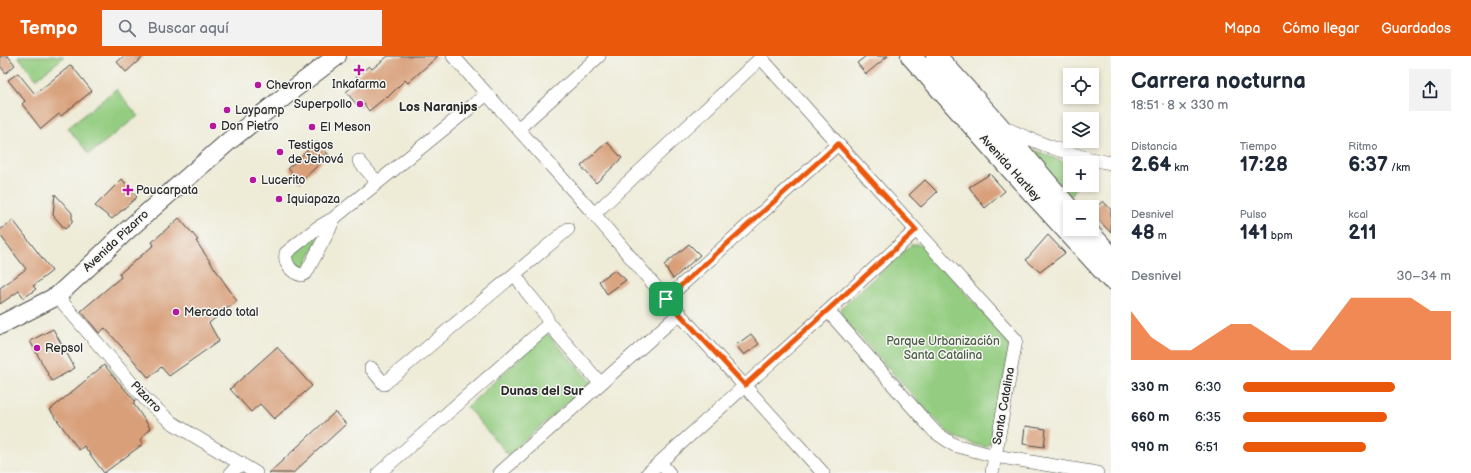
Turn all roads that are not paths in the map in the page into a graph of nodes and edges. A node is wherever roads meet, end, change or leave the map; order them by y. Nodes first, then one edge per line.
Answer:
1 (337, 56) edge
2 (453, 56) edge
3 (599, 56) edge
4 (911, 56) edge
5 (936, 56) edge
6 (762, 57) edge
7 (487, 94) junction
8 (997, 124) junction
9 (518, 129) junction
10 (838, 144) junction
11 (359, 161) dead end
12 (1111, 163) edge
13 (377, 182) junction
14 (1063, 202) edge
15 (594, 214) junction
16 (334, 218) dead end
17 (568, 229) dead end
18 (916, 230) junction
19 (1092, 236) edge
20 (1111, 257) edge
21 (515, 274) junction
22 (1111, 279) edge
23 (57, 296) junction
24 (666, 299) junction
25 (828, 311) junction
26 (680, 313) junction
27 (549, 324) junction
28 (0, 325) edge
29 (371, 368) dead end
30 (600, 383) junction
31 (745, 385) junction
32 (995, 456) junction
33 (660, 462) junction
34 (241, 463) junction
35 (230, 473) edge
36 (256, 473) edge
37 (379, 473) edge
38 (500, 473) edge
39 (648, 473) edge
40 (669, 473) edge
41 (823, 473) edge
42 (992, 473) edge
43 (1097, 473) edge

1 - 23 main road, Avenida Pizarro
2 - 7 street
3 - 9 street
4 - 22 main road, Avenida Hartley
5 - 8 main road, Avenida Hartley
6 - 10 street
6 - 15 street
7 - 9 street
7 - 13 street
8 - 12 street
8 - 14 main road, Avenida Hartley
9 - 15 street
10 - 18 street
10 - 24 street
11 - 13 street
13 - 16 street
15 - 24 street
17 - 21 street
18 - 25 street
18 - 32 street, Santa Catalina
19 - 20 main road
21 - 27 street
21 - 29 street
23 - 28 main road, Avenida Pizarro
23 - 34 street, Pizarro
24 - 26 street
25 - 31 street
25 - 32 street
26 - 30 street
26 - 31 street
27 - 30 street
27 - 37 street
30 - 38 street
31 - 33 street
31 - 41 street
32 - 42 street, Santa Catalina
32 - 43 street
33 - 39 street
33 - 40 street
34 - 35 street
34 - 36 street, Pizarro

